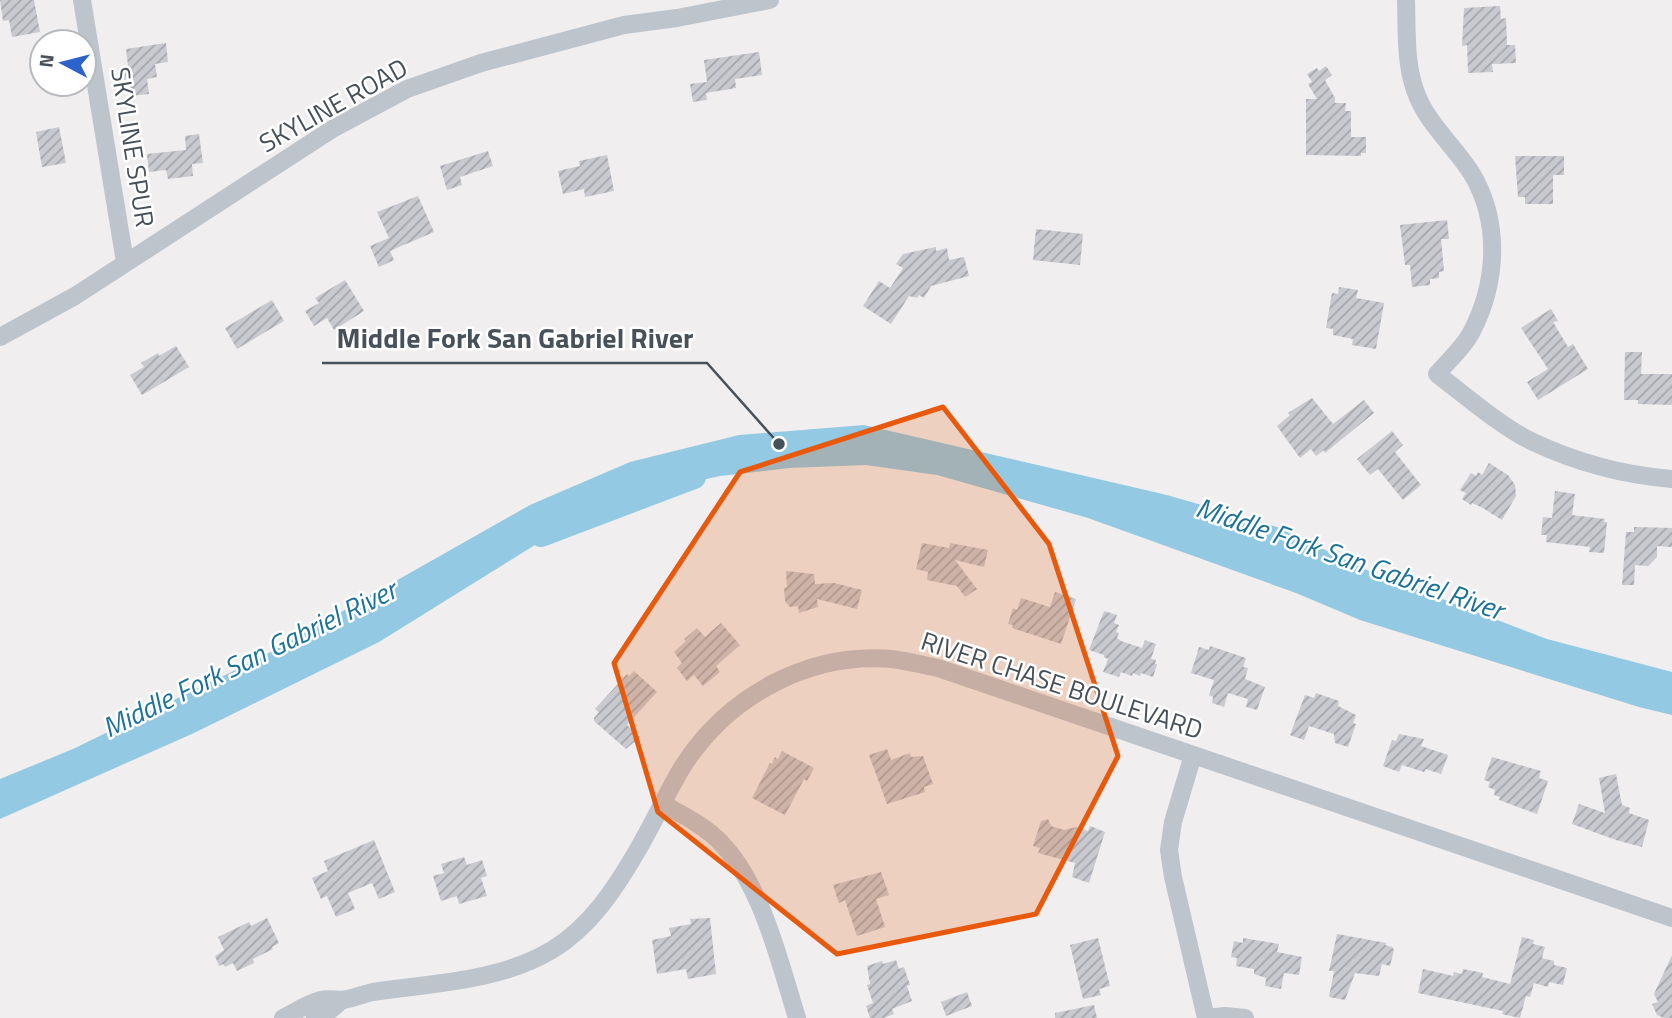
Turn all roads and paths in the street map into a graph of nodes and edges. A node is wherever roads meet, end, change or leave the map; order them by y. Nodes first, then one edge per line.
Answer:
1 (82, 0) edge
2 (770, 0) edge
3 (1406, 0) edge
4 (125, 262) junction
5 (0, 337) edge
6 (1672, 479) edge
7 (1193, 755) junction
8 (663, 804) junction
9 (1672, 918) edge
10 (342, 1000) junction
11 (283, 1018) edge
12 (315, 1018) edge
13 (346, 1018) edge
14 (797, 1018) edge
15 (1206, 1018) edge
16 (1245, 1018) edge

1 - 4 street, SKYLINE SPUR
2 - 4 street, SKYLINE ROAD
3 - 6 street
4 - 5 street, SKYLINE ROAD
7 - 8 street, RIVER CHASE BOULEVARD
7 - 9 street, RIVER CHASE BOULEVARD
7 - 15 street
8 - 10 street, RIVER CHASE BOULEVARD
8 - 14 street
10 - 11 street, RIVER CHASE BOULEVARD
10 - 12 street, RIVER CHASE BOULEVARD
10 - 13 street
15 - 16 street

